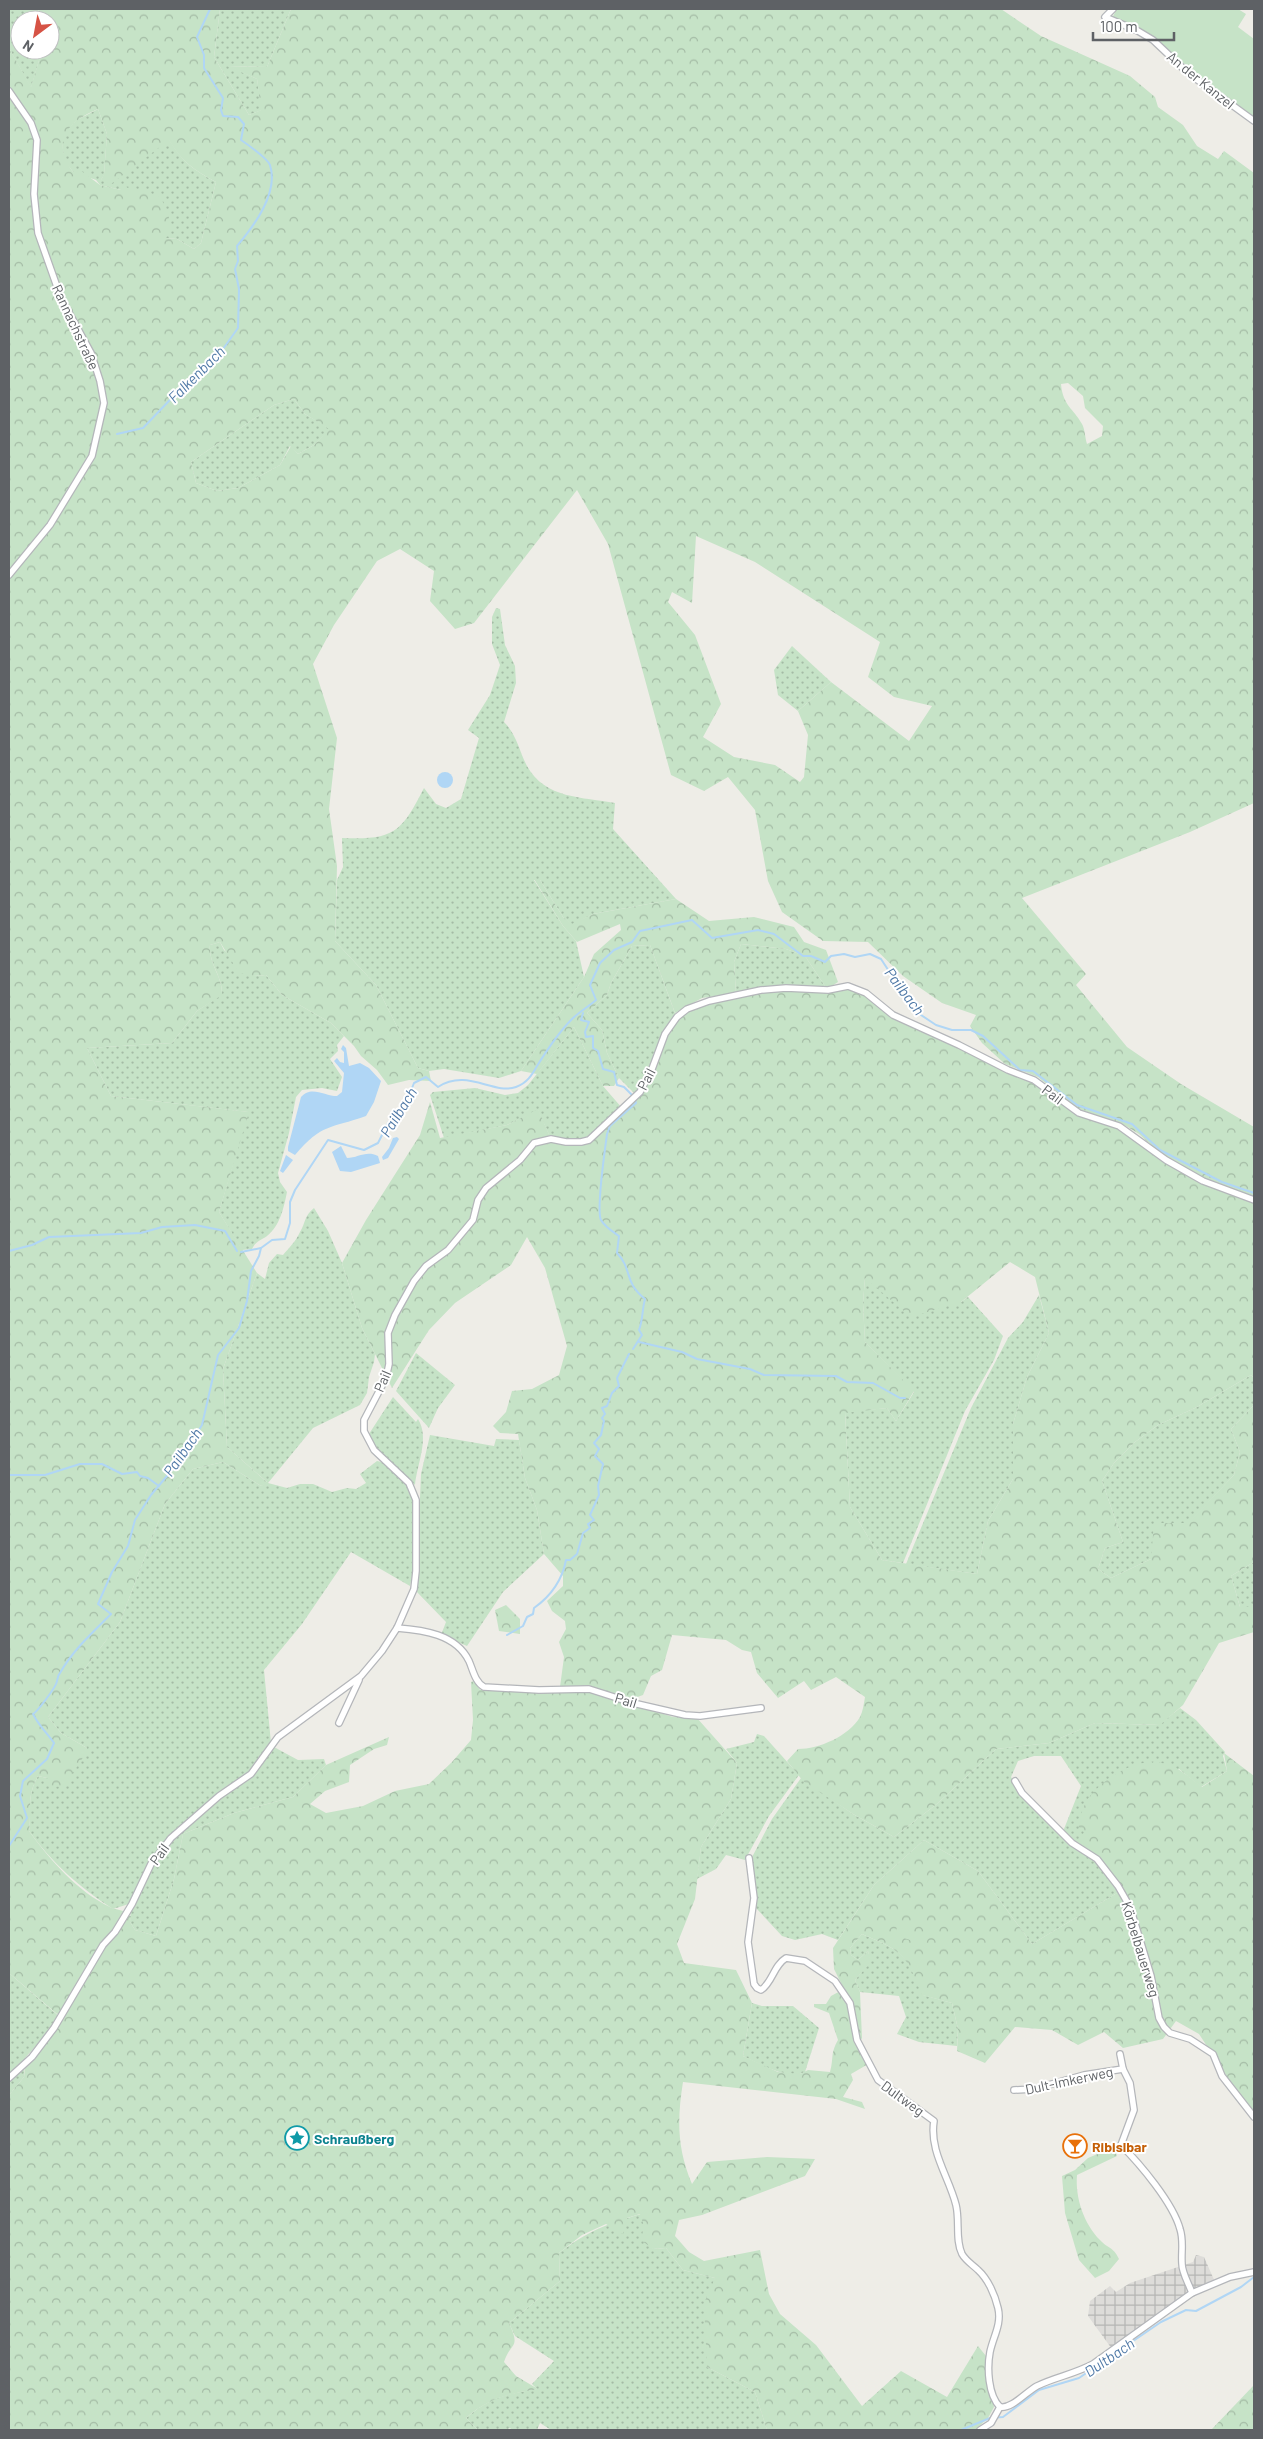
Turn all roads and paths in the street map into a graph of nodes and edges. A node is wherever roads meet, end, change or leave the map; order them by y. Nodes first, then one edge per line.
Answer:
1 (1113, 9) edge
2 (9, 91) edge
3 (1254, 121) edge
4 (9, 575) edge
5 (1254, 1200) edge
6 (397, 1628) junction
7 (361, 1676) junction
8 (761, 1708) dead end
9 (339, 1723) dead end
10 (1015, 1781) dead end
11 (749, 1858) dead end
12 (1120, 2054) dead end
13 (1123, 2069) junction
14 (9, 2078) edge
15 (1014, 2090) dead end
16 (1254, 2117) edge
17 (1254, 2272) edge
18 (1192, 2292) junction
19 (1000, 2407) junction
20 (980, 2430) edge

1 - 3 street, An der Kanzel
2 - 4 street, Rannachstraße
5 - 6 street, Pail
6 - 7 street, Pail
6 - 8 street, Pail
7 - 9 street, Pail
7 - 14 street, Pail
10 - 16 street, Körbelbauerweg
11 - 19 street, Dultweg
12 - 13 street
13 - 15 street, Dult-Imkerweg
13 - 18 street
17 - 18 street
18 - 19 street
19 - 20 street

